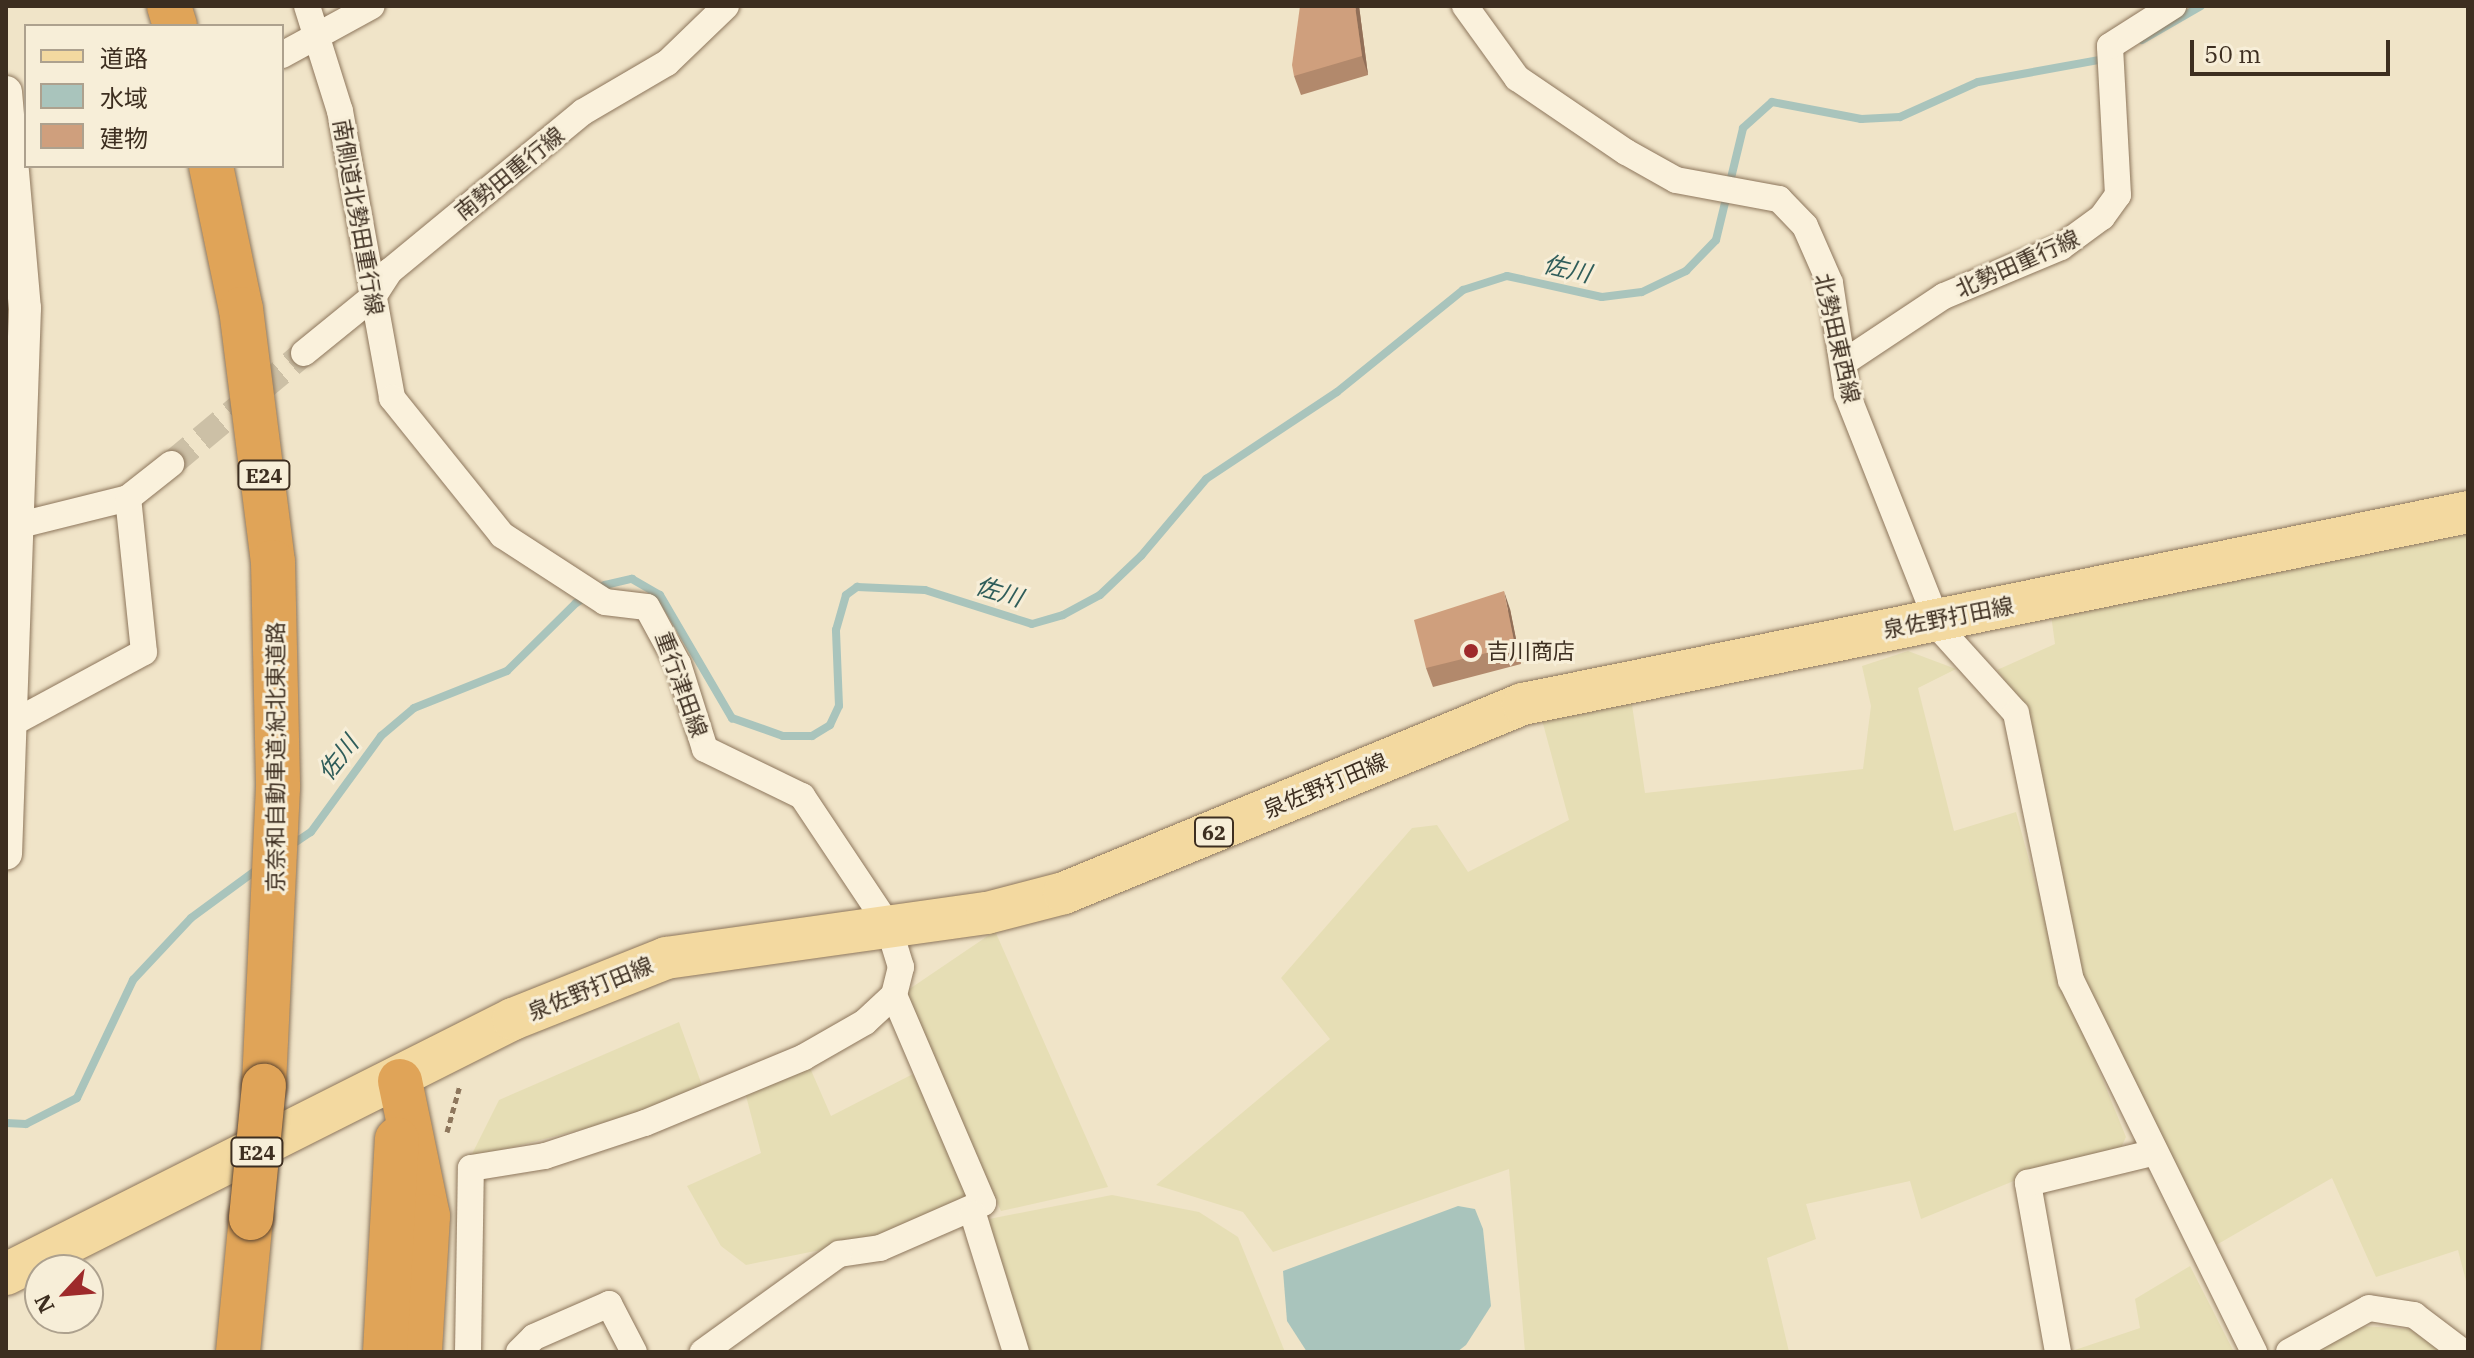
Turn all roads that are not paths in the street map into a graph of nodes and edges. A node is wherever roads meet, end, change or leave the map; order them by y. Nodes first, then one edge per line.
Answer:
1 (307, 6) edge
2 (372, 6) edge
3 (726, 6) edge
4 (1465, 6) edge
5 (2173, 6) edge
6 (317, 38) junction
7 (284, 54) edge
8 (6, 92) edge
9 (21, 153) edge
10 (211, 168) edge
11 (373, 297) junction
12 (304, 353) tunnel mouth
13 (1843, 363) junction
14 (392, 398) joint
15 (171, 464) tunnel mouth
16 (128, 498) junction
17 (2468, 512) edge
18 (16, 526) junction
19 (10, 574) edge
20 (1937, 620) junction
21 (11, 724) junction
22 (8, 771) edge
23 (6, 854) edge
24 (888, 925) junction
25 (894, 995) junction
26 (400, 1081) junction
27 (2152, 1153) junction
28 (973, 1214) junction
29 (6, 1274) edge
30 (244, 1291) junction
31 (232, 1352) edge
32 (238, 1352) edge
33 (385, 1352) edge
34 (420, 1352) edge
35 (468, 1352) edge
36 (519, 1352) edge
37 (634, 1352) edge
38 (703, 1352) edge
39 (1016, 1352) edge
40 (2058, 1352) edge
41 (2254, 1352) edge
42 (2289, 1352) edge
43 (2463, 1352) edge

1 - 6 street, 南側道北勢田重行線
2 - 6 street
3 - 11 street, 南勢田重行線
4 - 13 street, 北勢田東西線
5 - 13 street, 北勢田重行線
6 - 7 street
6 - 11 street, 南側道北勢田重行線
8 - 9 street
9 - 18 street
10 - 30 highway, 京奈和自動車道;紀北東道路 / E24, bridge
11 - 12 street, 南勢田重行線
11 - 14 street, 南側道北勢田重行線
13 - 20 street, 北勢田東西線
14 - 24 street, 重行津田線
15 - 16 street
16 - 18 street
16 - 21 street
17 - 20 main road, 泉佐野打田線 / 62
18 - 19 street
19 - 21 street
20 - 24 main road, 泉佐野打田線 / 62
20 - 27 street, 北勢田東西線
21 - 22 street
22 - 23 street
24 - 25 street
24 - 26 main road, 泉佐野打田線 / 62
25 - 28 street
25 - 35 street
26 - 29 main road, 泉佐野打田線 / 62
26 - 33 highway
26 - 34 highway
27 - 40 street
27 - 41 street, 北勢田東西線
28 - 38 street
28 - 39 street
30 - 31 highway
30 - 32 highway, 京奈和自動車道;紀北東道路 / E24
36 - 37 street
42 - 43 street

